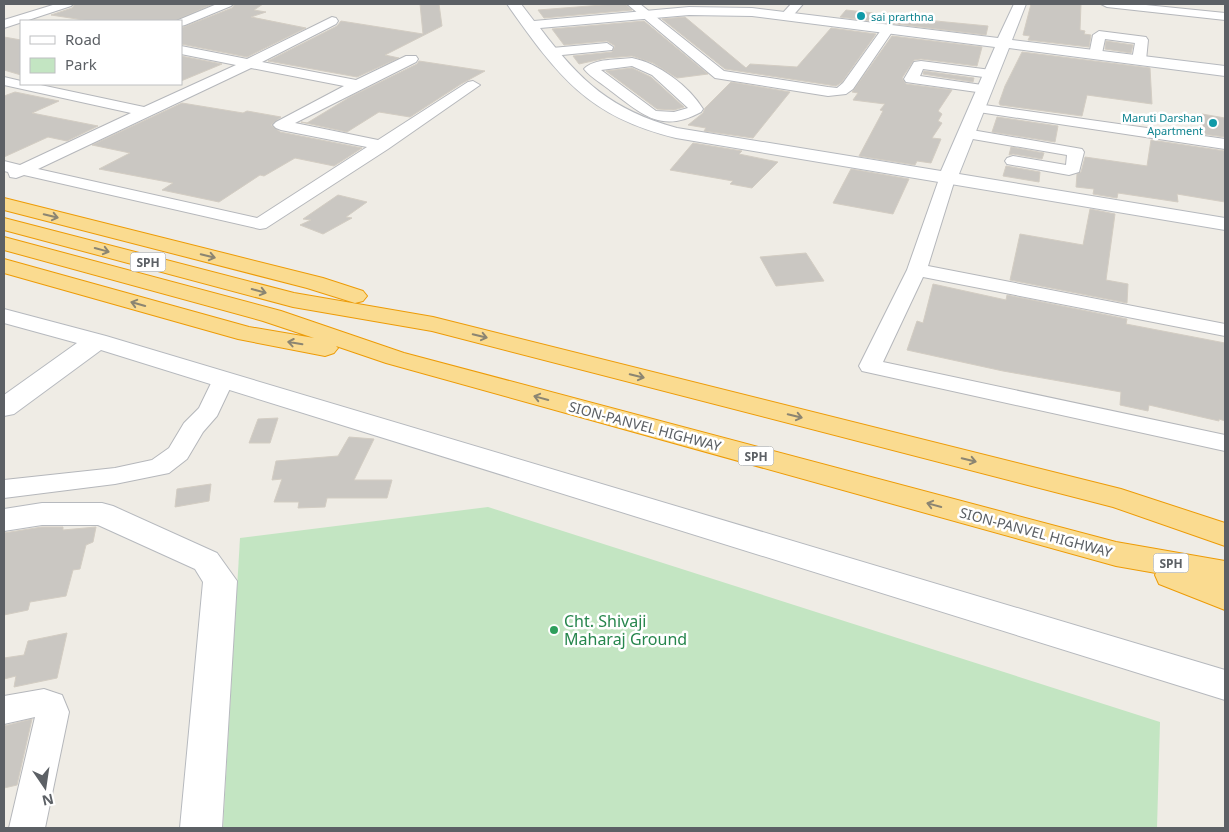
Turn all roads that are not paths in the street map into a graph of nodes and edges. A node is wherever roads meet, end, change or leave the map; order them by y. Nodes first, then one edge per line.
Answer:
1 (67, 4) edge
2 (227, 4) edge
3 (514, 4) edge
4 (633, 4) edge
5 (797, 4) edge
6 (1020, 4) edge
7 (1115, 4) edge
8 (1154, 6) edge
9 (1184, 8) edge
10 (4, 13) edge
11 (644, 14) junction
12 (786, 16) junction
13 (25, 17) junction
14 (1225, 17) edge
15 (39, 20) edge
16 (332, 21) dead end
17 (182, 22) edge
18 (4, 24) edge
19 (531, 25) junction
20 (888, 29) junction
21 (1004, 43) junction
22 (607, 47) dead end
23 (182, 50) edge
24 (552, 52) junction
25 (1096, 55) junction
26 (411, 59) dead end
27 (1139, 60) junction
28 (608, 63) dead end
29 (248, 64) junction
30 (566, 70) junction
31 (1225, 71) edge
32 (4, 81) edge
33 (20, 84) edge
34 (27, 85) edge
35 (358, 85) junction
36 (474, 86) dead end
37 (977, 108) junction
38 (145, 112) junction
39 (641, 117) junction
40 (966, 134) junction
41 (1225, 144) edge
42 (382, 146) junction
43 (1013, 160) dead end
44 (4, 166) edge
45 (1052, 167) junction
46 (21, 170) junction
47 (4, 178) edge
48 (947, 179) junction
49 (1046, 195) junction
50 (4, 204) edge
51 (4, 224) edge
52 (1225, 224) edge
53 (4, 244) edge
54 (4, 266) edge
55 (917, 270) junction
56 (4, 316) edge
57 (433, 324) junction
58 (1225, 330) edge
59 (96, 341) junction
60 (396, 358) junction
61 (224, 380) junction
62 (4, 408) edge
63 (1225, 444) edge
64 (4, 489) edge
65 (1121, 499) junction
66 (1225, 514) edge
67 (4, 520) edge
68 (1225, 535) edge
69 (1116, 554) junction
70 (1225, 573) edge
71 (1225, 597) edge
72 (1225, 685) edge
73 (4, 710) edge
74 (27, 828) edge
75 (202, 828) edge

1 - 13 street
2 - 17 street
3 - 19 street
4 - 11 street
5 - 12 street
6 - 21 street
7 - 8 street
8 - 9 street
9 - 14 street
10 - 13 street
11 - 12 street
11 - 19 street
11 - 20 street
12 - 20 street
13 - 15 street
13 - 18 street
16 - 29 street
19 - 24 street
20 - 21 street
21 - 25 street
21 - 37 street
22 - 24 street
23 - 29 street
24 - 30 street
25 - 27 street
25 - 27 street
26 - 35 street
27 - 31 street
28 - 30 street
29 - 35 street
29 - 38 street
30 - 39 street
32 - 33 street
34 - 38 street
35 - 42 street
36 - 42 street
37 - 40 street
37 - 41 street
38 - 46 street
39 - 39 street
39 - 48 street
40 - 45 street
40 - 48 street
42 - 46 street
43 - 45 street
44 - 46 street
45 - 49 street
46 - 47 street
48 - 49 street
48 - 55 street
49 - 52 street
50 -> 57 highway
51 -> 57 highway, SPH
53 - 60 highway, SION-PANVEL HIGHWAY / SPH
60 -> 54 highway
55 - 58 street
55 - 63 street
56 - 59 street
57 -> 65 highway, SPH
59 - 61 street
59 - 62 street
69 -> 60 highway, SION-PANVEL HIGHWAY / SPH
61 - 64 street
61 - 72 street
65 - 66 highway
65 - 68 highway, SPH
67 - 75 street
69 - 70 highway, SION-PANVEL HIGHWAY / SPH
69 - 71 highway
73 - 74 street

